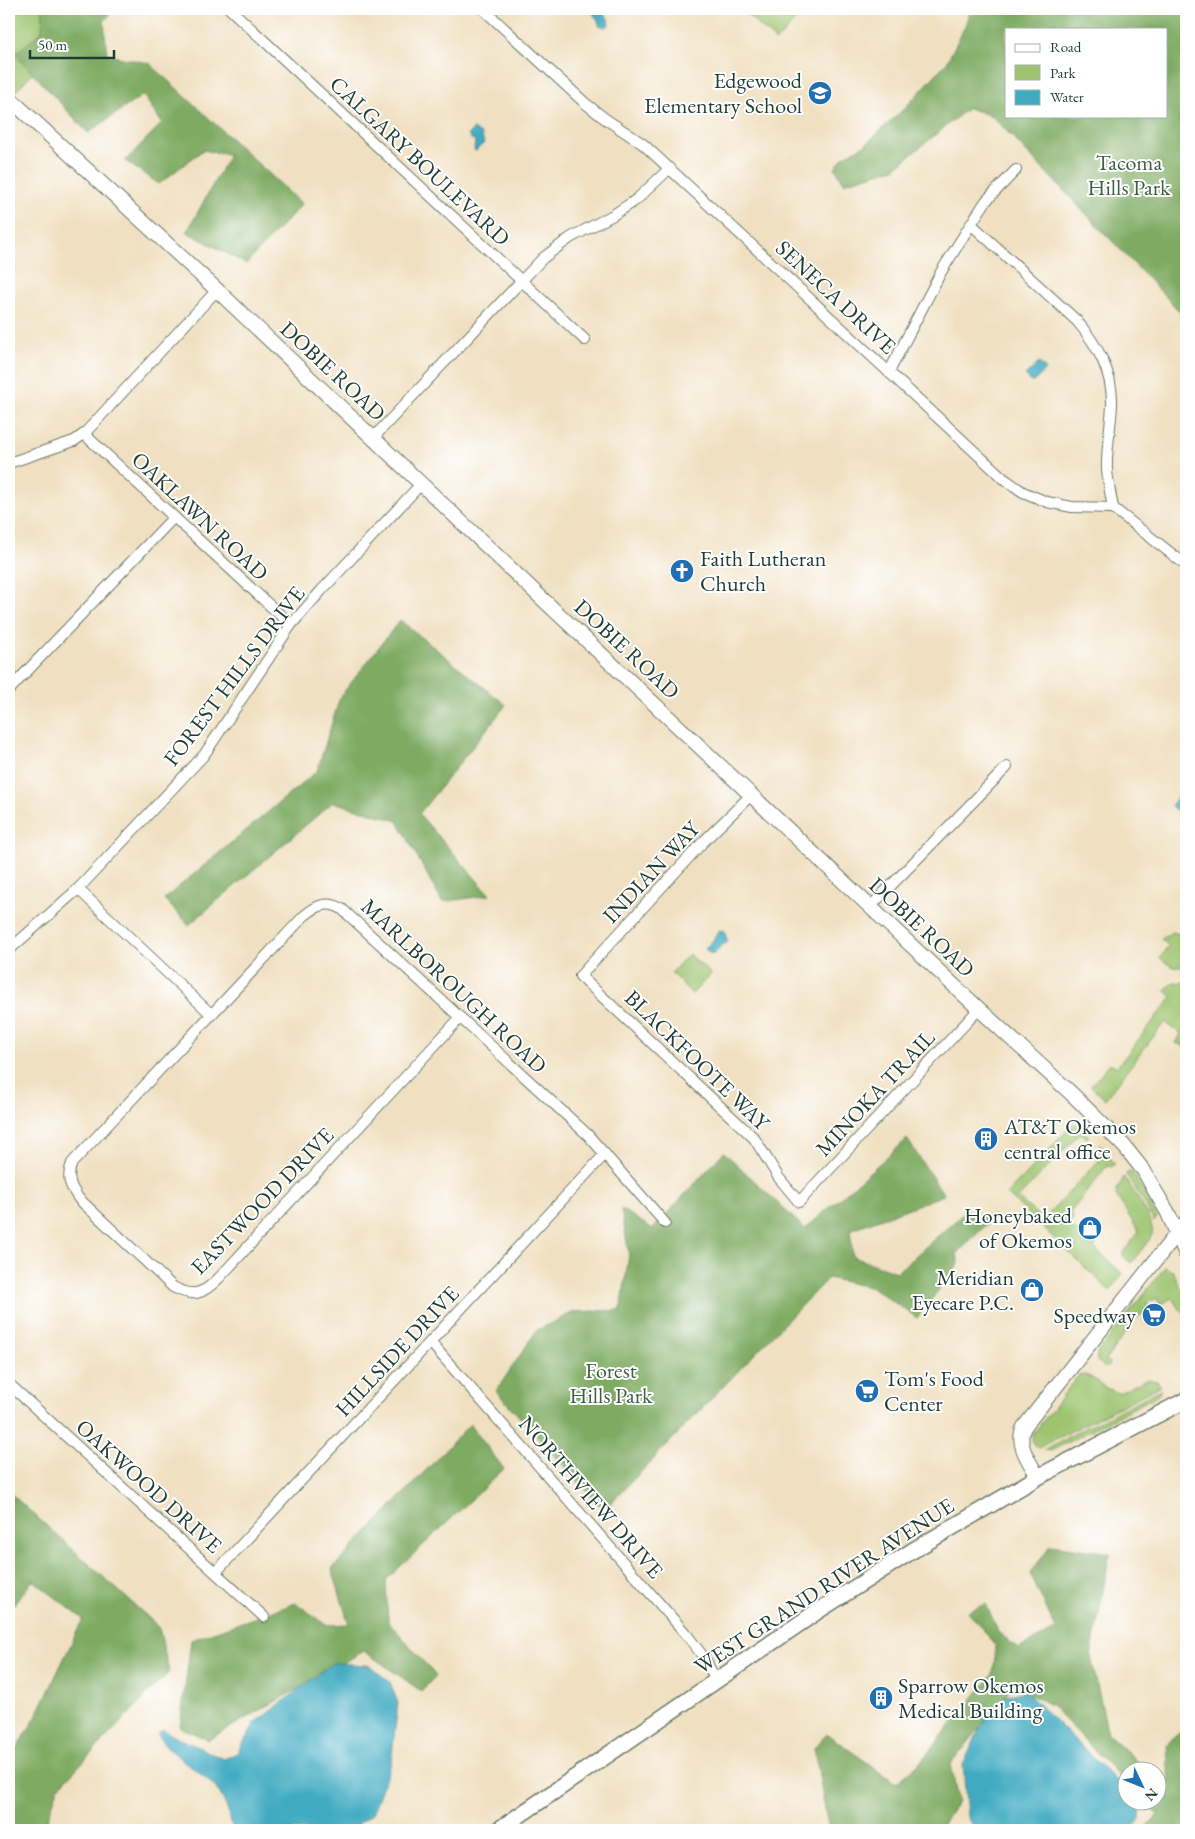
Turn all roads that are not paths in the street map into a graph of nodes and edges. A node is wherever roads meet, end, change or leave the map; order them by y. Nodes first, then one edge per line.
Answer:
1 (230, 9) edge
2 (483, 9) edge
3 (9, 98) edge
4 (670, 168) junction
5 (1016, 170) dead end
6 (971, 224) junction
7 (520, 280) junction
8 (217, 290) junction
9 (585, 340) dead end
10 (889, 372) junction
11 (84, 434) junction
12 (373, 438) junction
13 (9, 463) edge
14 (421, 484) junction
15 (1113, 508) junction
16 (174, 516) junction
17 (1186, 565) edge
18 (291, 625) junction
19 (9, 690) edge
20 (1007, 766) dead end
21 (751, 794) junction
22 (78, 889) junction
23 (870, 907) junction
24 (9, 950) edge
25 (580, 976) joint
26 (979, 1009) junction
27 (211, 1014) junction
28 (460, 1018) junction
29 (605, 1154) junction
30 (799, 1202) joint
31 (1186, 1222) edge
32 (665, 1223) dead end
33 (1177, 1234) junction
34 (1186, 1254) edge
35 (430, 1343) junction
36 (9, 1384) edge
37 (1186, 1400) edge
38 (1038, 1477) junction
39 (216, 1572) junction
40 (264, 1617) dead end
41 (716, 1681) junction
42 (498, 1830) edge

1 - 7 street, CALGARY BOULEVARD
2 - 4 street, SENECA DRIVE
3 - 8 street, DOBIE ROAD
4 - 7 street
4 - 10 street, SENECA DRIVE
5 - 6 street
6 - 10 street
6 - 15 street
7 - 9 street, CALGARY BOULEVARD
7 - 12 street
8 - 11 street
8 - 12 street, DOBIE ROAD
10 - 15 street, SENECA DRIVE
11 - 13 street
11 - 16 street, OAKLAWN ROAD
12 - 14 street, DOBIE ROAD
14 - 18 street, FOREST HILLS DRIVE
14 - 21 street, DOBIE ROAD
15 - 17 street
16 - 18 street, OAKLAWN ROAD
16 - 19 street
18 - 22 street, FOREST HILLS DRIVE
20 - 23 street
21 - 23 street, DOBIE ROAD
21 - 25 street, INDIAN WAY
22 - 24 street, FOREST HILLS DRIVE
22 - 27 street
23 - 26 street, DOBIE ROAD
25 - 30 street, BLACKFOOTE WAY
26 - 30 street, MINOKA TRAIL
26 - 33 street, DOBIE ROAD
27 - 28 street, MARLBOROUGH ROAD
27 - 28 street, EASTWOOD DRIVE
28 - 29 street, MARLBOROUGH ROAD
29 - 32 street, MARLBOROUGH ROAD
29 - 35 street, HILLSIDE DRIVE
31 - 33 street
33 - 34 street, DOBIE ROAD
33 - 38 street
35 - 39 street, HILLSIDE DRIVE
35 - 41 street, NORTHVIEW DRIVE
36 - 39 street, OAKWOOD DRIVE
37 - 38 main road, WEST GRAND RIVER AVENUE
38 - 41 main road, WEST GRAND RIVER AVENUE
39 - 40 street, OAKWOOD DRIVE
41 - 42 main road, WEST GRAND RIVER AVENUE

